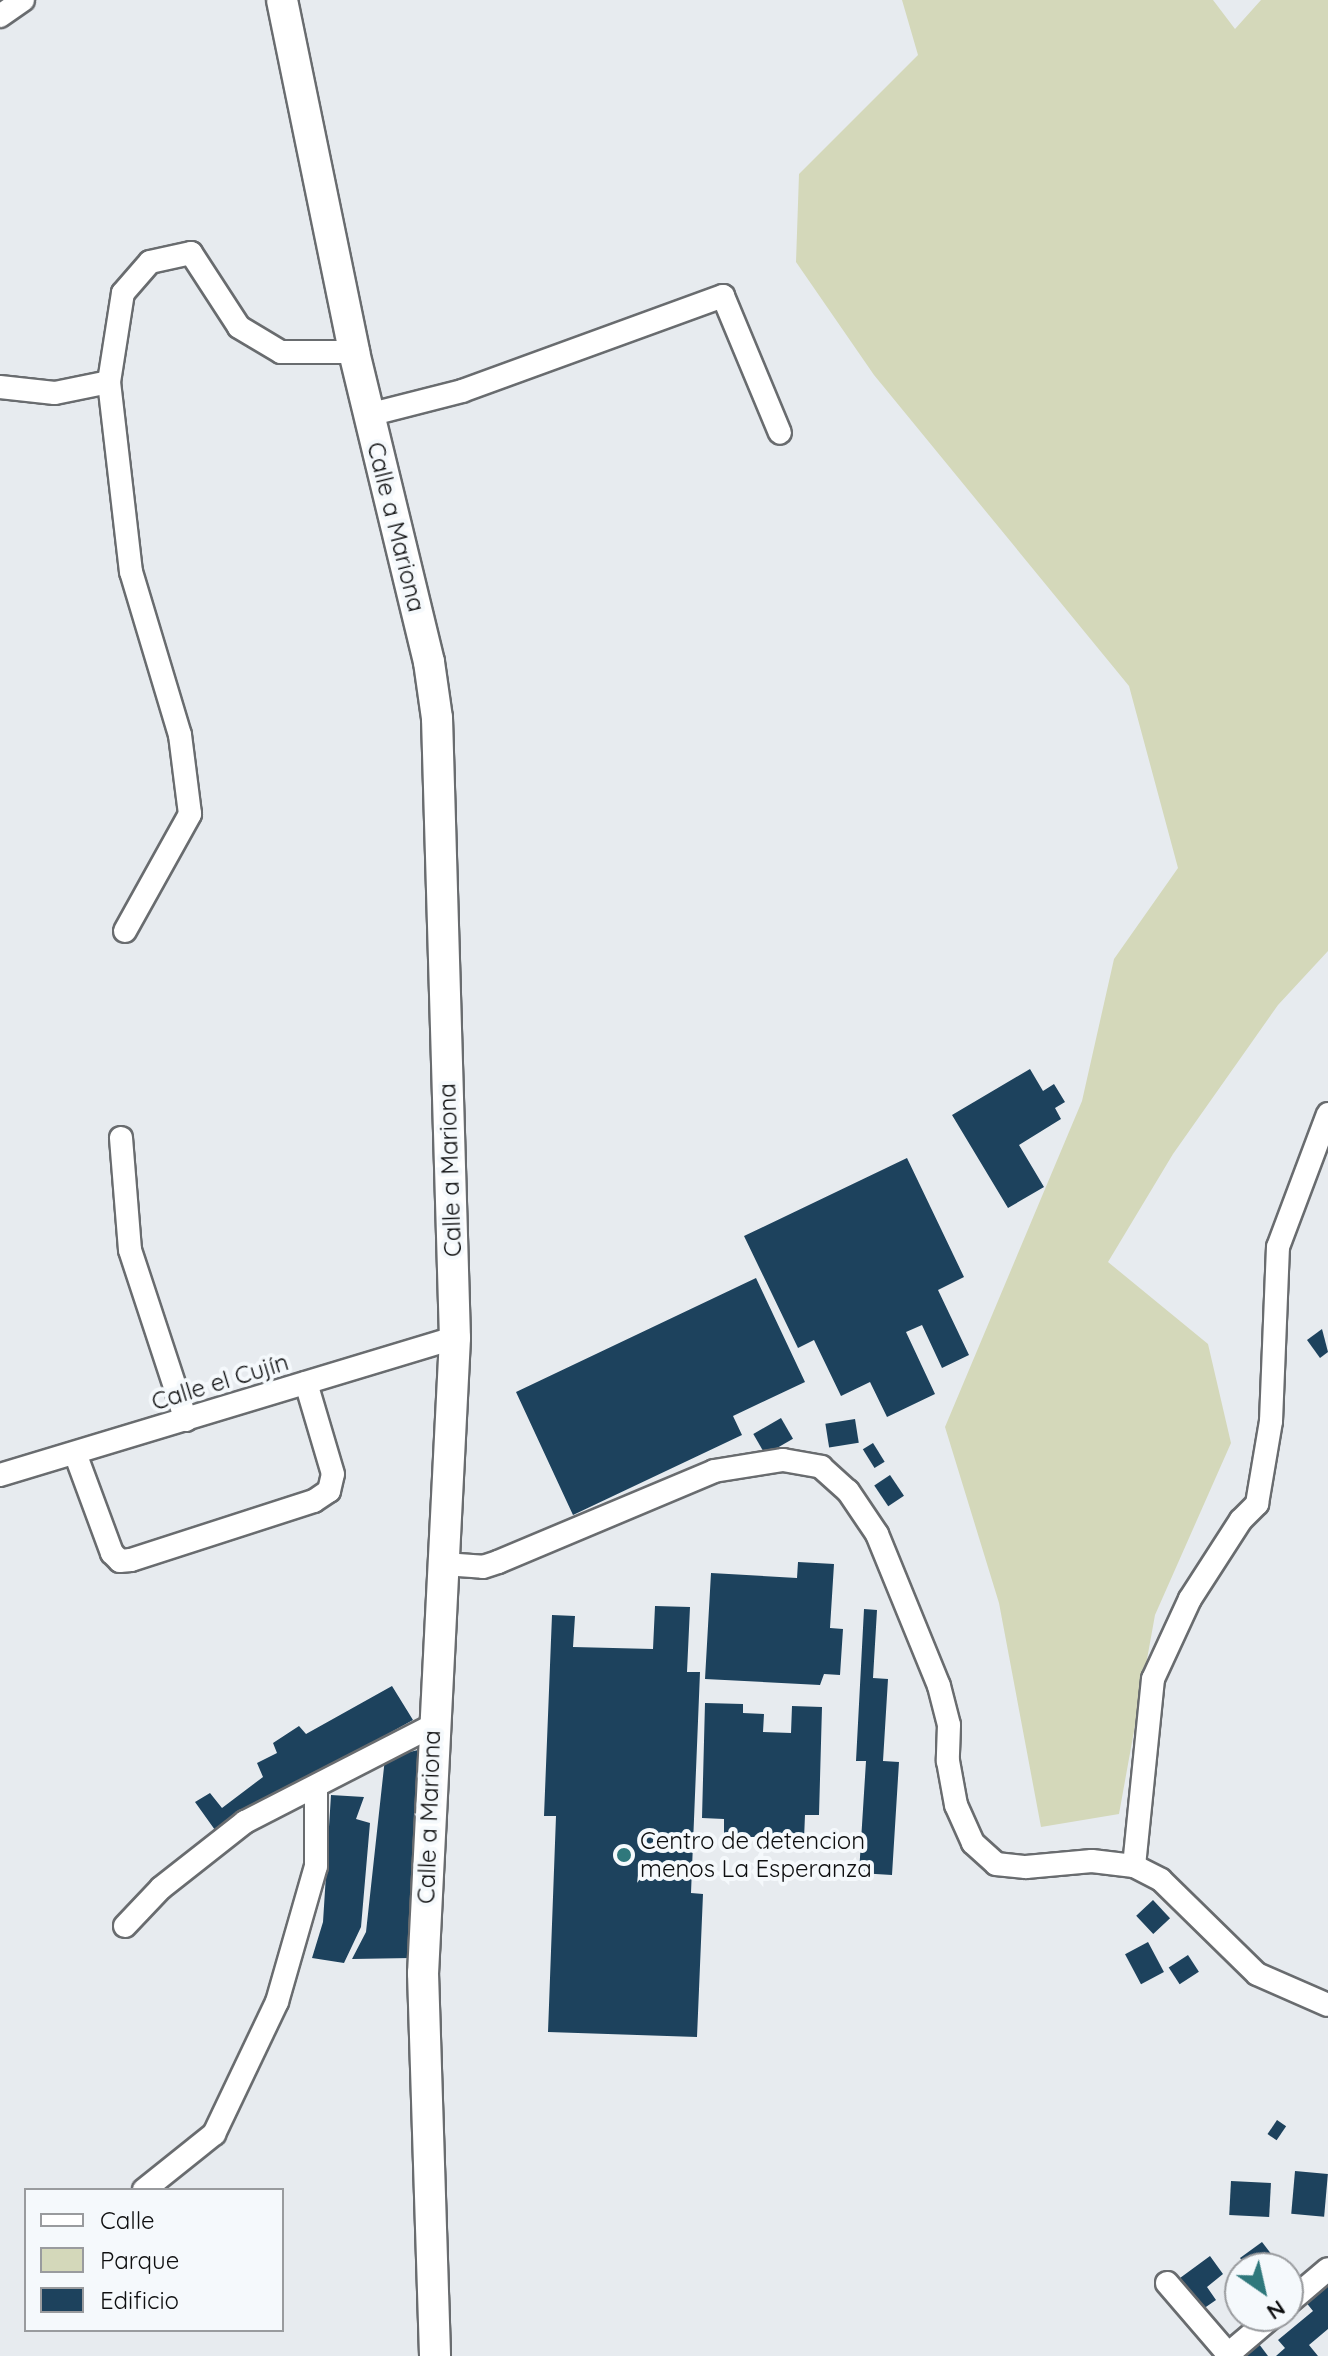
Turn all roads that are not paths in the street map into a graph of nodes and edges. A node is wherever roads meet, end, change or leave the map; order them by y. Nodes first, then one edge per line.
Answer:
1 (23, 0) edge
2 (282, 0) edge
3 (0, 16) edge
4 (354, 352) junction
5 (109, 382) junction
6 (0, 387) edge
7 (368, 415) junction
8 (780, 433) dead end
9 (125, 931) dead end
10 (1328, 1114) edge
11 (121, 1138) dead end
12 (455, 1338) junction
13 (306, 1383) junction
14 (186, 1420) junction
15 (75, 1453) junction
16 (0, 1475) edge
17 (444, 1564) junction
18 (432, 1726) junction
19 (316, 1790) junction
20 (1134, 1866) junction
21 (125, 1926) dead end
22 (1328, 2005) edge
23 (146, 2188) edge
24 (1328, 2269) edge
25 (1167, 2283) dead end
26 (1304, 2289) edge
27 (1254, 2332) edge
28 (1227, 2355) edge
29 (435, 2356) edge

1 - 3 street
2 - 4 main road, Calle a Mariona
4 - 5 street
4 - 7 main road, Calle a Mariona
5 - 6 street
5 - 9 street
7 - 8 street
7 - 12 main road, Calle a Mariona
10 - 20 street
11 - 14 street
12 - 13 street, Calle el Cujín
12 - 17 main road, Calle a Mariona
13 - 14 street, Calle el Cujín
13 - 15 street
14 - 15 street, Calle el Cujín
15 - 16 street, Calle el Cujín
17 - 18 main road, Calle a Mariona
17 - 20 street
18 - 19 street
18 - 29 main road, Calle a Mariona
19 - 21 street
19 - 23 street
20 - 22 street
24 - 26 street
25 - 28 street
27 - 28 street

